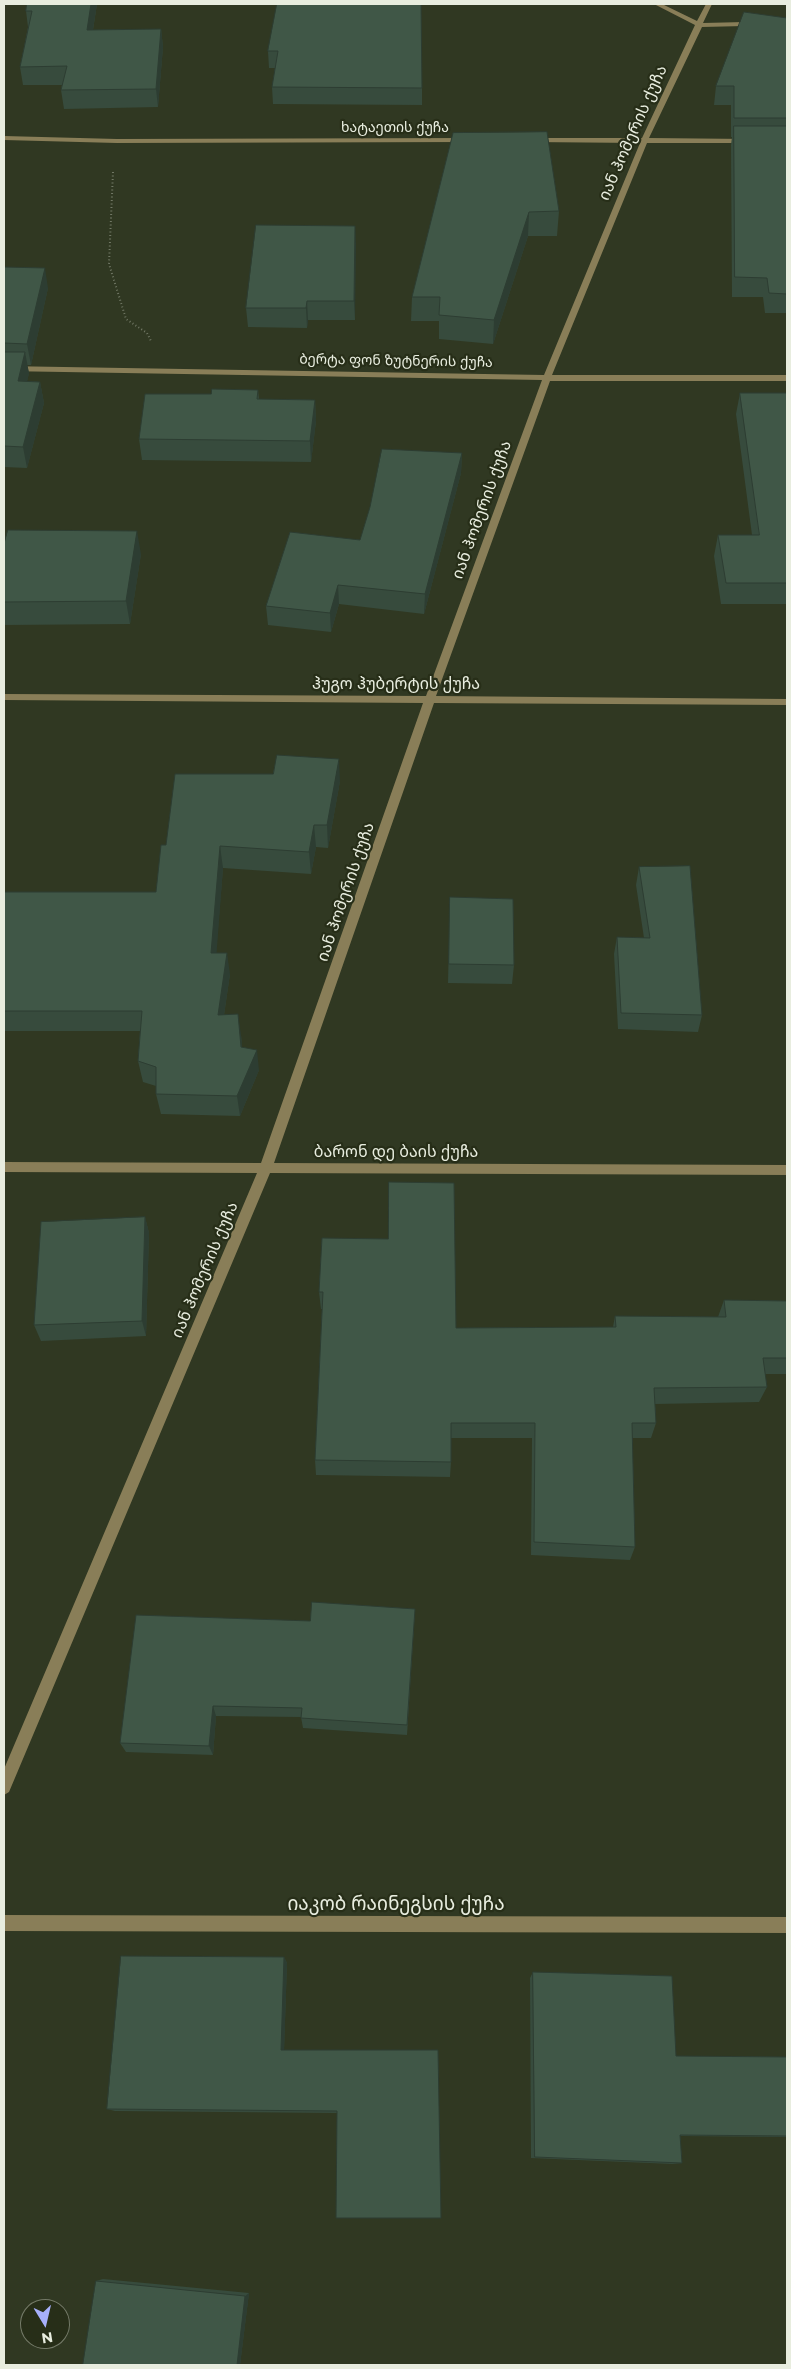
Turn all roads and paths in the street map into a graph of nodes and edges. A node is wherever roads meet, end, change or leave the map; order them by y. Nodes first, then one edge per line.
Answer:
1 (657, 4) edge
2 (709, 4) edge
3 (787, 23) edge
4 (700, 25) junction
5 (4, 138) edge
6 (476, 140) edge
7 (526, 140) edge
8 (116, 141) junction
9 (644, 141) junction
10 (759, 141) edge
11 (4, 368) edge
12 (153, 369) junction
13 (547, 378) junction
14 (787, 378) edge
15 (4, 697) edge
16 (430, 699) junction
17 (787, 702) edge
18 (4, 1167) edge
19 (266, 1168) junction
20 (787, 1170) edge
21 (4, 1787) edge
22 (4, 1923) edge
23 (787, 1925) edge

1 - 4 street
2 - 4 street, იან ჰომერის ქუჩა
3 - 4 street
4 - 9 street, იან ჰომერის ქუჩა
5 - 8 street, ხატაეთის ქუჩა
6 - 8 street, ხატაეთის ქუჩა
7 - 9 street
8 - 12 path
9 - 10 street
9 - 13 street, იან ჰომერის ქუჩა
11 - 12 street, ბერტა ფონ ზუტნერის ქუჩა
12 - 13 street, ბერტა ფონ ზუტნერის ქუჩა
13 - 14 street, ბერტა ფონ ზუტნერის ქუჩა
13 - 16 street, იან ჰომერის ქუჩა
15 - 16 street, ჰუგო ჰუბერტის ქუჩა
16 - 17 street, ჰუგო ჰუბერტის ქუჩა
16 - 19 street, იან ჰომერის ქუჩა
18 - 19 street, ბარონ დე ბაის ქუჩა
19 - 20 street, ბარონ დე ბაის ქუჩა
19 - 21 street, იან ჰომერის ქუჩა
22 - 23 street, იაკობ რაინეგსის ქუჩა

